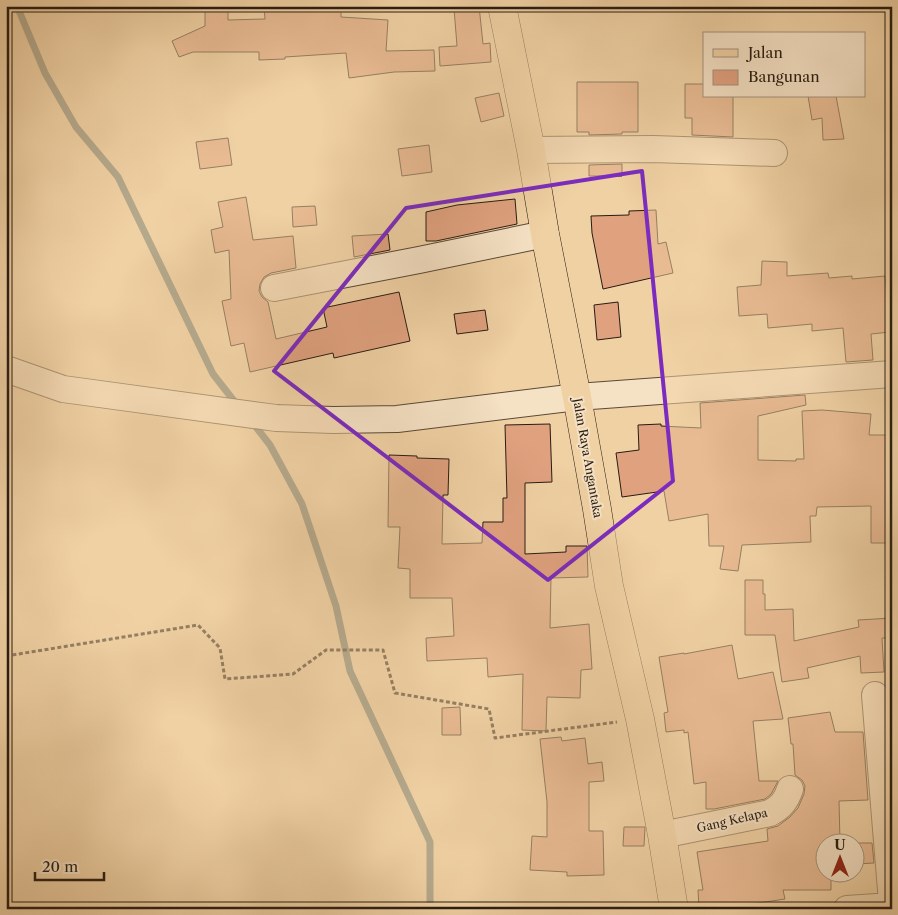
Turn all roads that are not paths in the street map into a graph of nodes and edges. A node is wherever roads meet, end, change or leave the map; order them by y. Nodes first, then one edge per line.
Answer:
1 (502, 6) edge
2 (532, 150) junction
3 (774, 153) dead end
4 (545, 234) junction
5 (274, 288) dead end
6 (6, 370) edge
7 (892, 374) edge
8 (577, 397) junction
9 (875, 694) dead end
10 (790, 789) dead end
11 (662, 835) junction
12 (892, 902) edge
13 (892, 906) edge
14 (674, 909) edge
15 (847, 909) edge

1 - 2 main road, Jalan Raya Angantaka
2 - 3 street
2 - 4 main road, Jalan Raya Angantaka
4 - 5 street
4 - 8 main road, Jalan Raya Angantaka
6 - 8 street
7 - 8 street
8 - 11 main road, Jalan Raya Angantaka
9 - 12 street
10 - 11 street, Gang Kelapa
11 - 14 main road, Jalan Raya Angantaka
13 - 15 street

